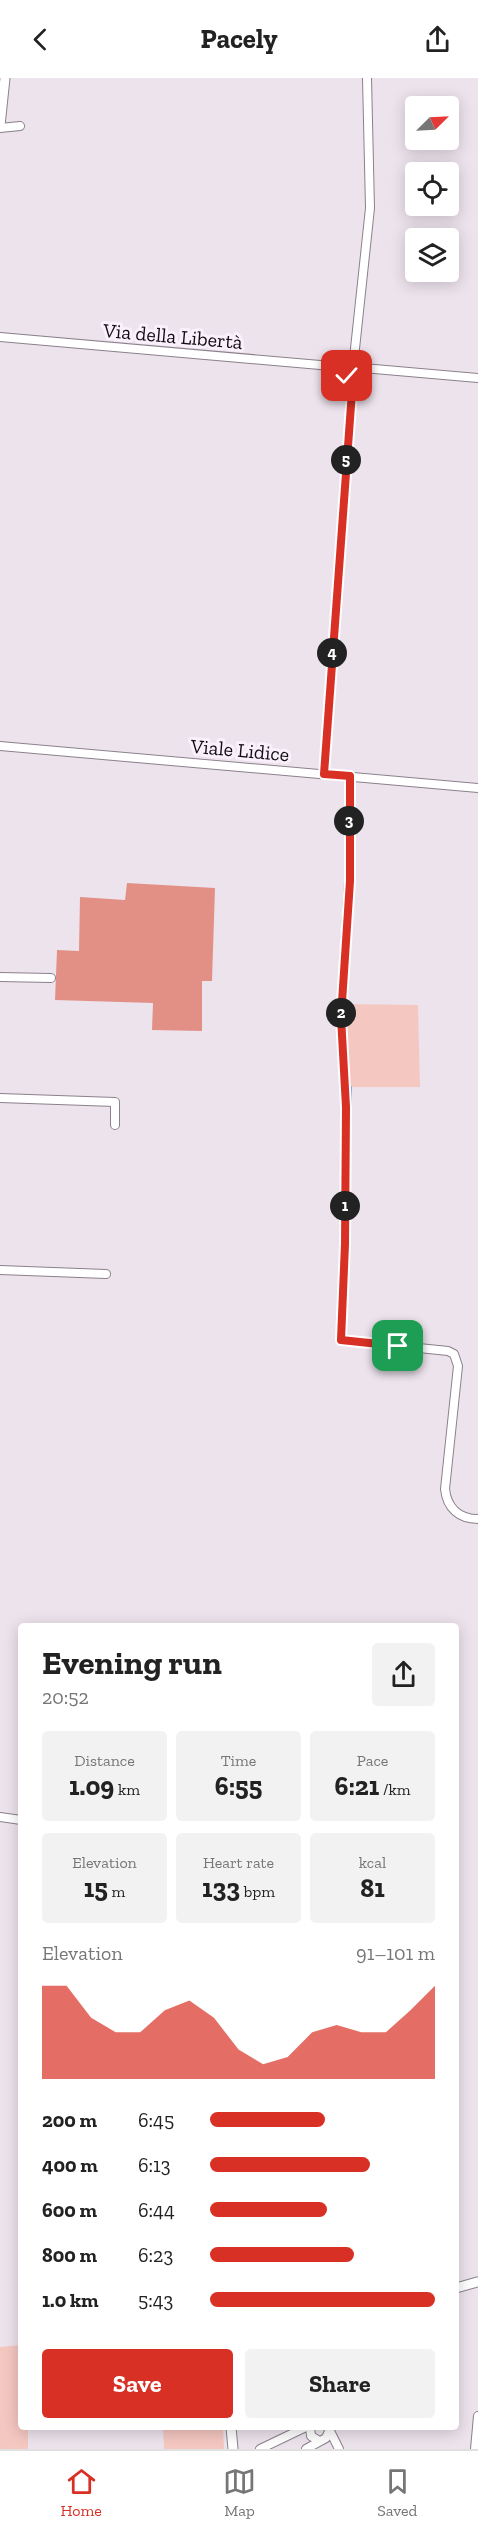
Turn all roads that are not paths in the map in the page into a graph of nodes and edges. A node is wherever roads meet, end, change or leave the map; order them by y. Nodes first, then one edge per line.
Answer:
1 (5, 78) edge
2 (367, 78) edge
3 (20, 126) dead end
4 (0, 127) edge
5 (0, 337) edge
6 (354, 358) junction
7 (343, 367) junction
8 (363, 368) junction
9 (353, 378) junction
10 (478, 378) edge
11 (0, 746) edge
12 (324, 774) junction
13 (350, 776) junction
14 (478, 788) edge
15 (0, 977) edge
16 (51, 978) dead end
17 (0, 1098) edge
18 (115, 1125) dead end
19 (0, 1269) edge
20 (105, 1274) dead end
21 (478, 1519) edge
22 (0, 1816) edge
23 (18, 1819) edge
24 (478, 2280) edge
25 (459, 2287) edge
26 (478, 2416) edge
27 (231, 2430) edge
28 (300, 2430) edge
29 (310, 2430) edge
30 (326, 2434) edge
31 (338, 2447) edge
32 (233, 2449) edge
33 (260, 2449) edge
34 (306, 2449) edge
35 (475, 2449) edge

1 - 4 street
2 - 6 street
3 - 4 street
5 - 7 street, Via della Libertà
6 - 7 street
6 - 8 street
7 - 9 street
8 - 9 street
8 - 10 street
9 - 12 street
11 - 12 street, Viale Lidice
12 - 13 street, Viale Lidice
13 - 14 street, Viale Lidice
13 - 21 street
15 - 16 street
17 - 18 street
19 - 20 street
22 - 23 street
24 - 25 street
26 - 35 street
27 - 32 street
28 - 33 street
29 - 30 street
30 - 31 street
30 - 34 street

